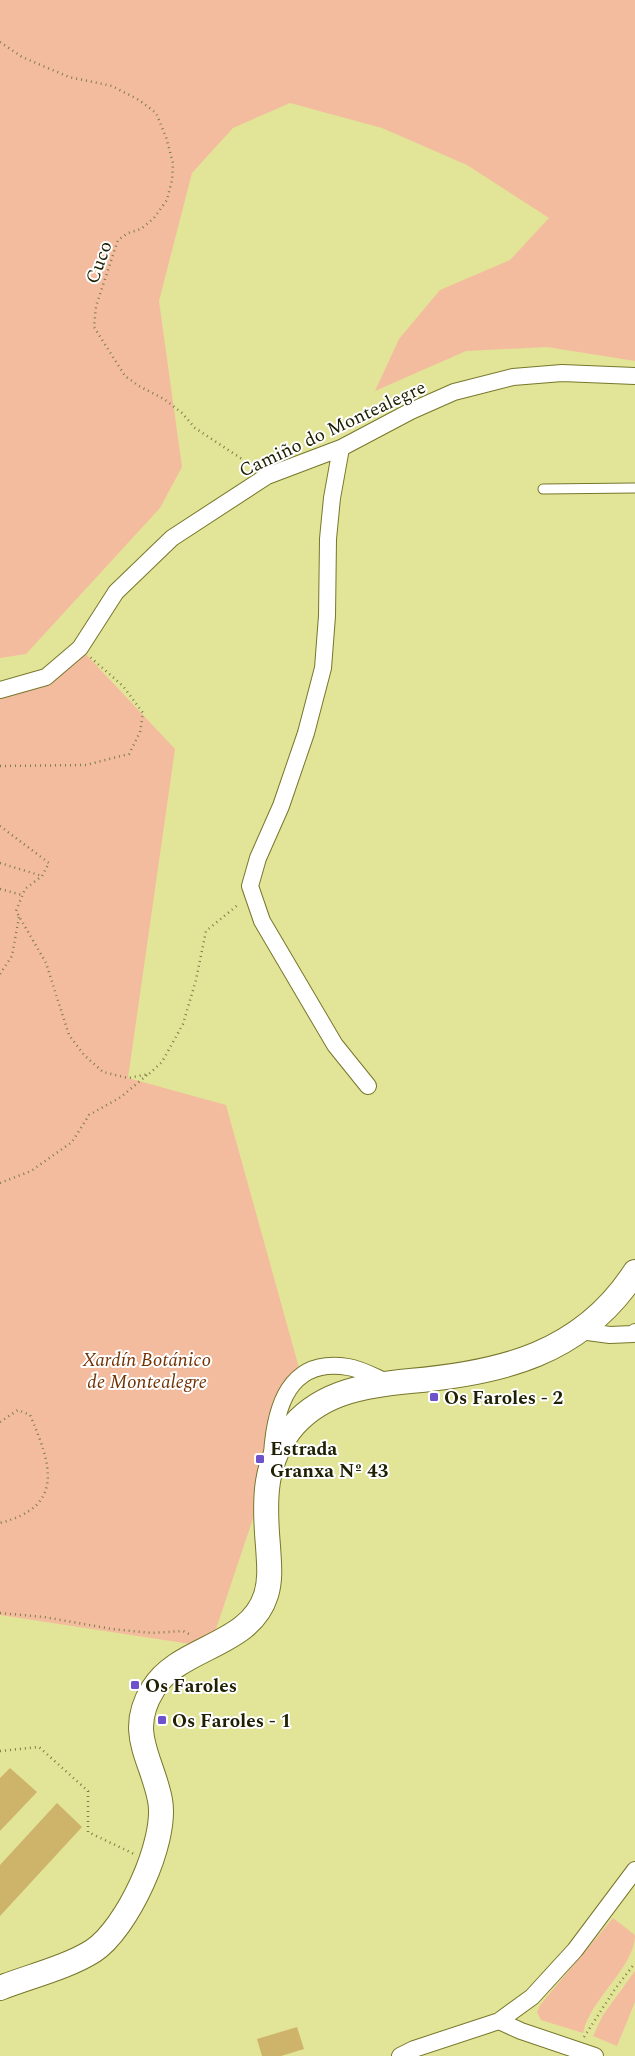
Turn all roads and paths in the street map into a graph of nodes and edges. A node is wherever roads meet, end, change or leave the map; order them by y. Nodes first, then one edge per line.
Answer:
1 (0, 42) edge
2 (635, 376) edge
3 (341, 448) junction
4 (268, 476) junction
5 (635, 488) edge
6 (543, 489) dead end
7 (80, 648) junction
8 (0, 690) edge
9 (0, 766) edge
10 (0, 826) edge
11 (0, 864) edge
12 (42, 876) junction
13 (0, 889) edge
14 (252, 893) junction
15 (22, 895) junction
16 (19, 916) junction
17 (0, 974) edge
18 (149, 1074) junction
19 (368, 1086) dead end
20 (0, 1183) edge
21 (635, 1272) edge
22 (580, 1331) junction
23 (635, 1332) edge
24 (388, 1382) junction
25 (0, 1422) edge
26 (271, 1466) junction
27 (0, 1523) edge
28 (0, 1613) edge
29 (210, 1647) junction
30 (0, 1751) edge
31 (151, 1862) junction
32 (635, 1870) edge
33 (635, 1963) edge
34 (0, 1988) edge
35 (499, 2021) junction
36 (578, 2050) junction
37 (400, 2056) edge
38 (595, 2056) edge

1 - 4 path, Cuco
2 - 3 street, Camiño do Montealegre
3 - 4 street, Camiño do Montealegre
3 - 14 street
4 - 7 street, Camiño do Montealegre
5 - 6 lane
7 - 8 street, Camiño do Montealegre
7 - 9 path
10 - 12 path
11 - 12 path
12 - 15 path
13 - 15 path
14 - 18 path
14 - 19 street
15 - 16 path
16 - 17 path
16 - 18 path
18 - 20 path
21 - 22 main road
22 - 23 street
22 - 24 main road
24 - 26 main road
24 - 26 street
25 - 27 path
26 - 29 main road
28 - 29 path
29 - 31 main road
30 - 31 path
31 - 34 main road
32 - 35 street
33 - 36 path
35 - 36 street
35 - 37 street
36 - 38 street

